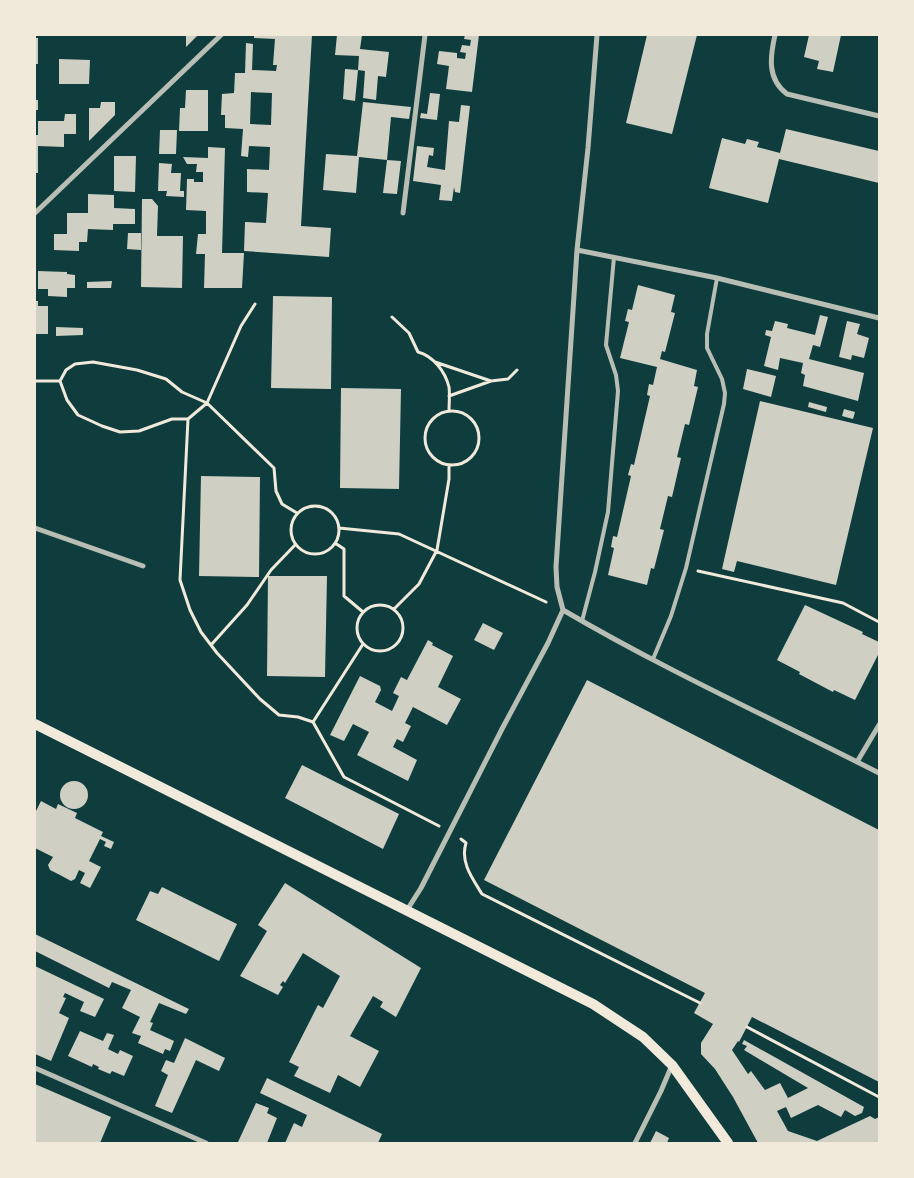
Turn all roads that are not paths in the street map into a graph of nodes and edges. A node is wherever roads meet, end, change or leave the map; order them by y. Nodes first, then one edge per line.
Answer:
1 (221, 35) edge
2 (425, 35) edge
3 (597, 35) edge
4 (775, 35) edge
5 (879, 116) edge
6 (35, 213) edge
7 (403, 213) dead end
8 (577, 250) junction
9 (614, 257) junction
10 (717, 278) junction
11 (879, 318) edge
12 (35, 528) edge
13 (143, 566) dead end
14 (563, 610) junction
15 (582, 621) junction
16 (652, 659) junction
17 (35, 724) edge
18 (879, 724) edge
19 (857, 762) junction
20 (879, 772) edge
21 (407, 910) junction
22 (672, 1065) junction
23 (35, 1068) edge
24 (206, 1143) edge
25 (635, 1143) edge
26 (728, 1143) edge

1 - 6 street
2 - 7 street
3 - 8 street
4 - 5 street
8 - 9 street
8 - 14 street
9 - 10 street
9 - 15 lane
10 - 11 street
10 - 16 lane
12 - 13 street
14 - 15 street
14 - 21 street
15 - 16 street
16 - 19 street
17 - 21 main road
18 - 19 street
19 - 20 street
21 - 22 main road
22 - 25 street
22 - 26 main road
23 - 24 street

